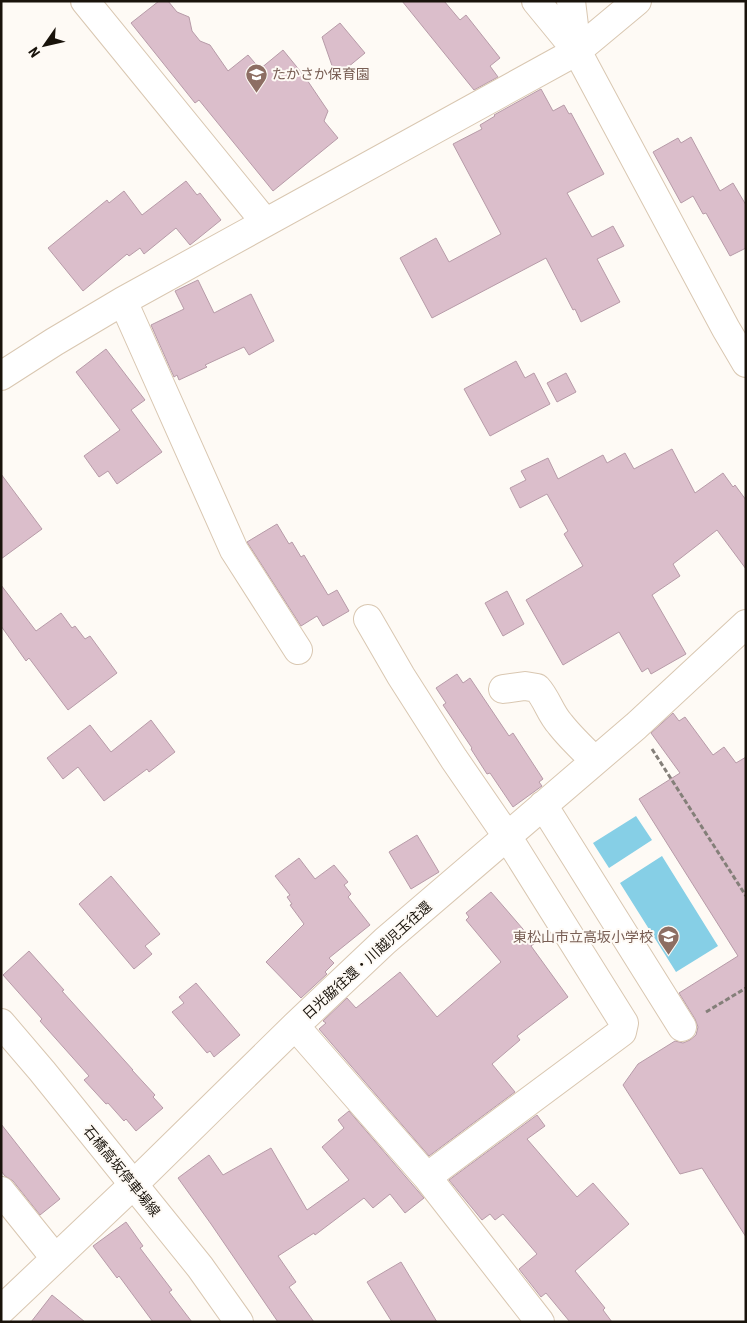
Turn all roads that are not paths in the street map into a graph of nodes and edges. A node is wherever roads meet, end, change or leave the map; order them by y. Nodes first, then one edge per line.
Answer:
1 (85, 1) edge
2 (536, 1) edge
3 (571, 1) edge
4 (637, 1) edge
5 (577, 51) junction
6 (265, 222) junction
7 (123, 301) junction
8 (746, 363) edge
9 (1, 376) edge
10 (368, 619) dead end
11 (746, 625) edge
12 (298, 650) dead end
13 (503, 689) dead end
14 (595, 761) junction
15 (543, 805) junction
16 (507, 836) junction
17 (1, 1023) edge
18 (294, 1026) junction
19 (682, 1027) road end
20 (427, 1177) junction
21 (133, 1185) junction
22 (1, 1191) edge
23 (55, 1258) junction
24 (1, 1310) edge
25 (239, 1322) edge
26 (540, 1322) edge

1 - 6 street
2 - 5 street
3 - 5 street
4 - 5 street
5 - 6 street
5 - 8 street
6 - 7 street
7 - 9 street
7 - 12 street
10 - 16 street
11 - 14 street, 日光脇往還・川越児玉往還
13 - 14 street
14 - 15 street, 日光脇往還・川越児玉往還
15 - 16 street, 日光脇往還・川越児玉往還
15 - 19 street
16 - 18 street, 日光脇往還・川越児玉往還
16 - 20 street
17 - 21 street, 石橋高坂停車場線
18 - 20 street
18 - 21 street, 日光脇往還・川越児玉往還
20 - 26 street
21 - 23 street, 日光脇往還・川越児玉往還
21 - 25 street, 石橋高坂停車場線
22 - 23 street
23 - 24 street, 日光脇往還・川越児玉往還

